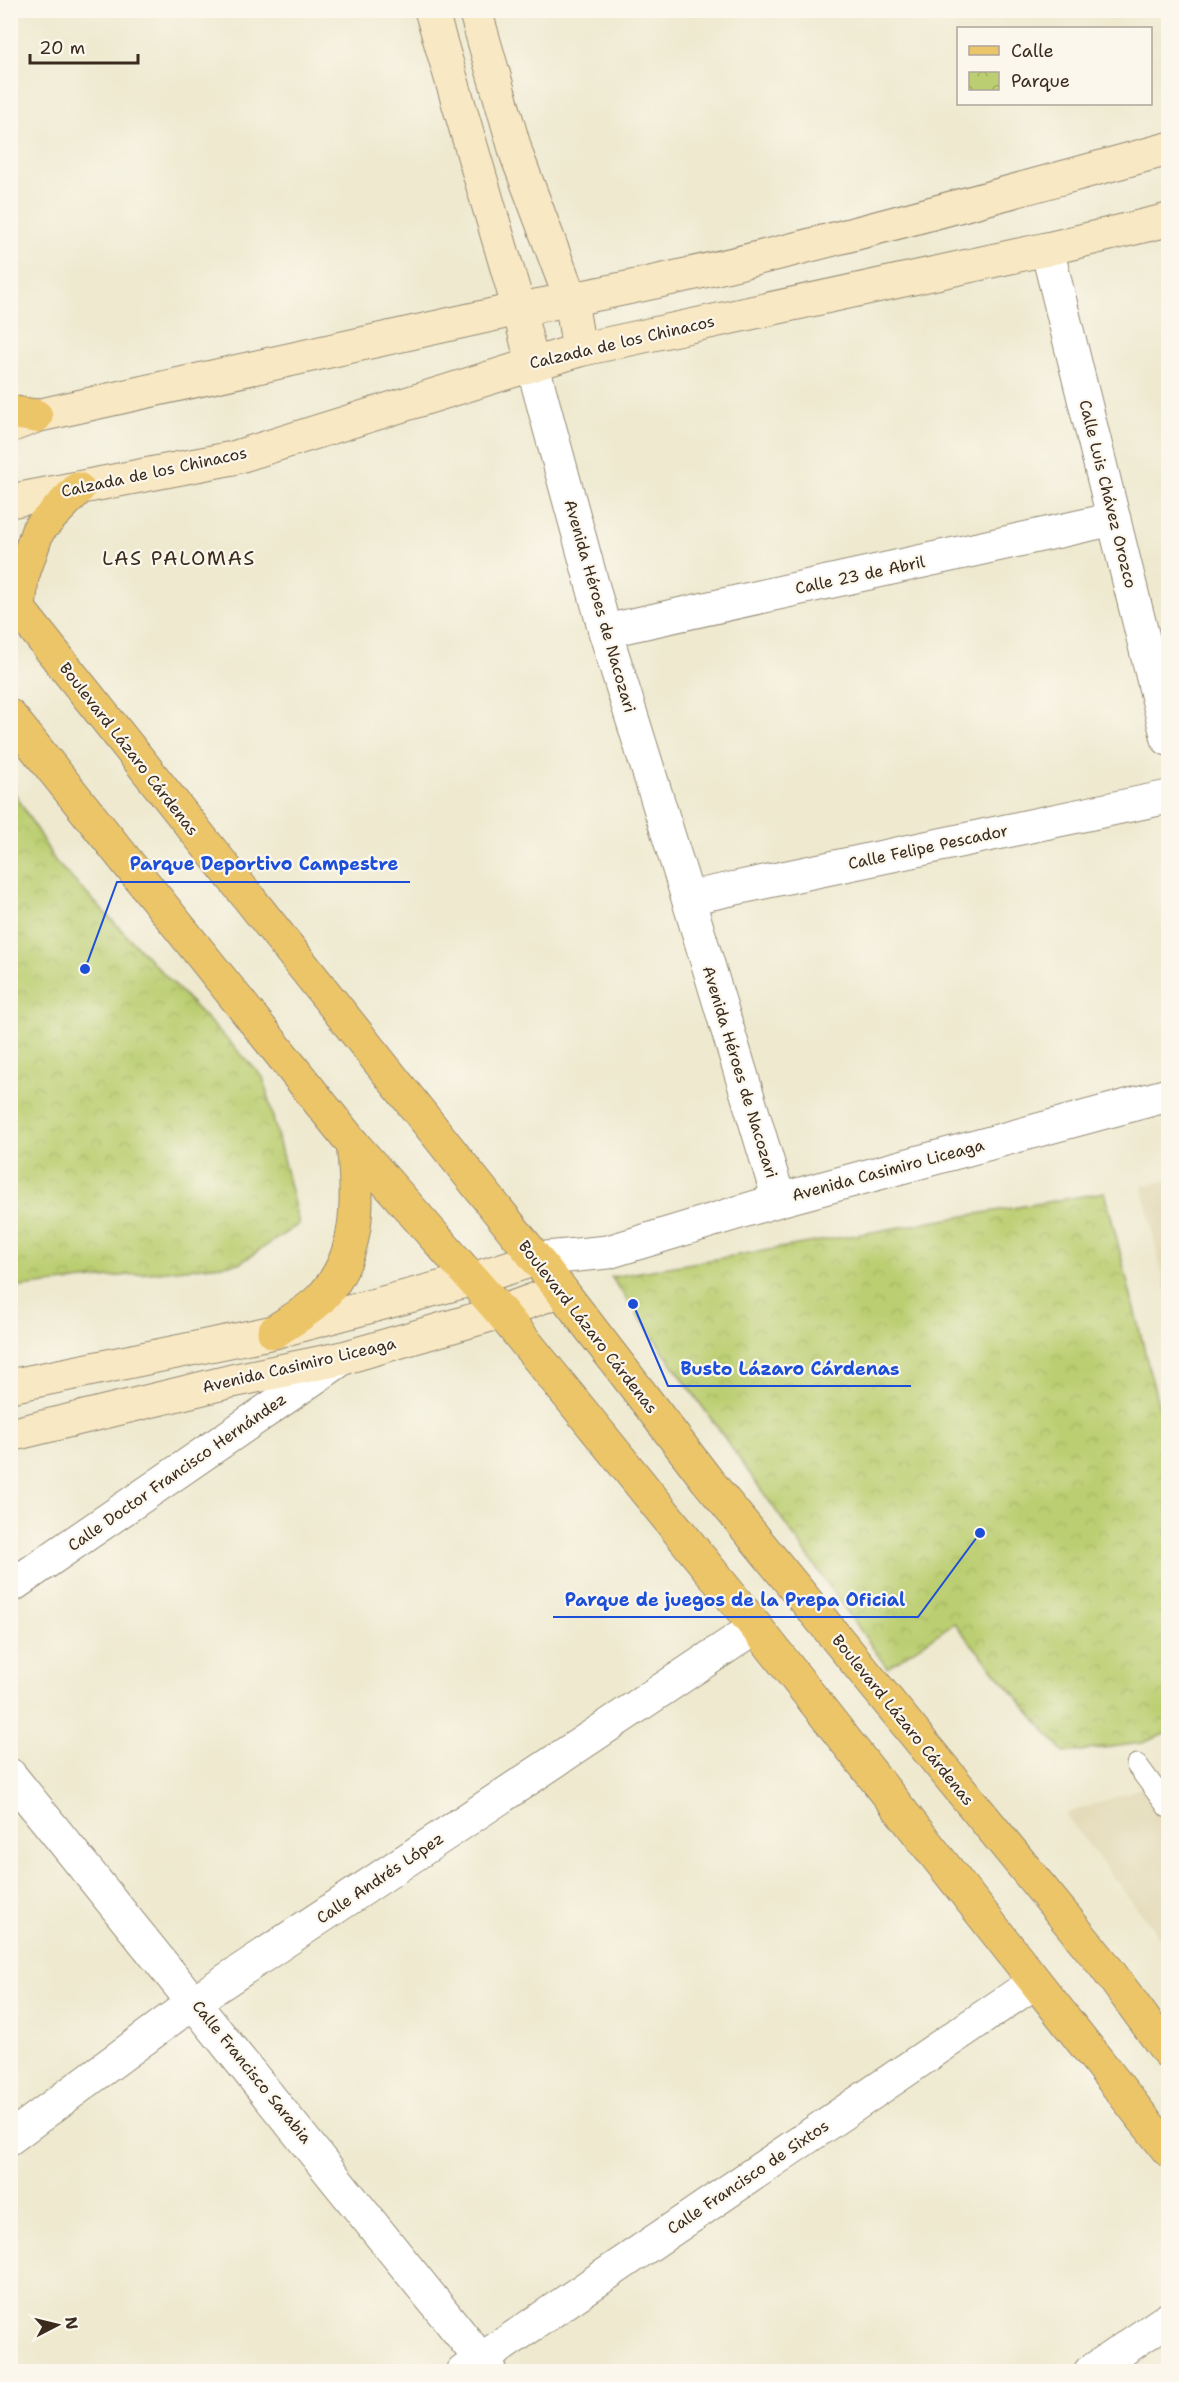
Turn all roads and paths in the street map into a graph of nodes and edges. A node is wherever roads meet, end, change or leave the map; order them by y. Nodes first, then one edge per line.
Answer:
1 (431, 10) edge
2 (475, 10) edge
3 (1168, 149) edge
4 (1168, 220) edge
5 (1047, 249) junction
6 (571, 300) junction
7 (519, 309) junction
8 (579, 350) junction
9 (532, 363) junction
10 (19, 418) edge
11 (78, 489) junction
12 (10, 501) edge
13 (1114, 519) junction
14 (15, 604) edge
15 (605, 631) junction
16 (10, 716) edge
17 (1168, 739) edge
18 (1168, 797) edge
19 (688, 898) junction
20 (1168, 1095) edge
21 (353, 1144) junction
22 (779, 1200) junction
23 (608, 1252) junction
24 (536, 1259) junction
25 (473, 1279) junction
26 (561, 1290) junction
27 (501, 1312) junction
28 (274, 1332) junction
29 (343, 1358) junction
30 (10, 1386) edge
31 (10, 1436) edge
32 (10, 1587) edge
33 (756, 1627) junction
34 (1137, 1766) dead end
35 (10, 1775) edge
36 (1168, 1807) edge
37 (1035, 1982) junction
38 (195, 2001) junction
39 (1168, 2052) edge
40 (11, 2137) edge
41 (1168, 2150) edge
42 (1168, 2319) edge
43 (478, 2367) edge
44 (1090, 2372) edge

1 - 7 main road, Avenida Héroes de Nacozari
2 - 6 main road
3 - 6 main road
4 - 5 main road, Calzada de los Chinacos
5 - 8 main road, Calzada de los Chinacos
5 - 13 street, Calle Luis Chávez Orozco
6 - 7 main road
6 - 8 main road
7 - 9 main road, Avenida Héroes de Nacozari
7 - 10 main road
8 - 9 main road, Calzada de los Chinacos
9 - 11 main road, Calzada de los Chinacos
9 - 15 street, Avenida Héroes de Nacozari
11 - 12 main road, Calzada de los Chinacos
11 - 14 main road
13 - 15 street, Calle 23 de Abril
13 - 17 street, Calle Luis Chávez Orozco
14 - 24 main road, Boulevard Lázaro Cárdenas
15 - 19 street, Avenida Héroes de Nacozari
16 - 21 main road
18 - 19 street, Calle Felipe Pescador
19 - 22 street, Avenida Héroes de Nacozari
20 - 22 street, Avenida Casimiro Liceaga
21 - 25 main road
21 - 28 main road
22 - 23 street, Avenida Casimiro Liceaga
23 - 24 street, Avenida Casimiro Liceaga
23 - 26 street, Avenida Casimiro Liceaga
24 - 25 main road, Avenida Casimiro Liceaga
24 - 26 main road, Boulevard Lázaro Cárdenas
25 - 27 main road
25 - 28 main road, Avenida Casimiro Liceaga
26 - 27 main road, Avenida Casimiro Liceaga
26 - 39 main road, Boulevard Lázaro Cárdenas
27 - 29 main road, Avenida Casimiro Liceaga
27 - 33 main road
28 - 30 main road, Avenida Casimiro Liceaga
29 - 31 main road, Avenida Casimiro Liceaga
29 - 32 street, Calle Doctor Francisco Hernández
33 - 37 main road
33 - 38 street, Calle Andrés López
34 - 36 lane
35 - 38 street, Calle Francisco Sarabia
37 - 41 main road
37 - 43 street, Calle Francisco de Sixtos
38 - 40 street, Calle Andrés López
38 - 43 street, Calle Francisco Sarabia
42 - 44 street

